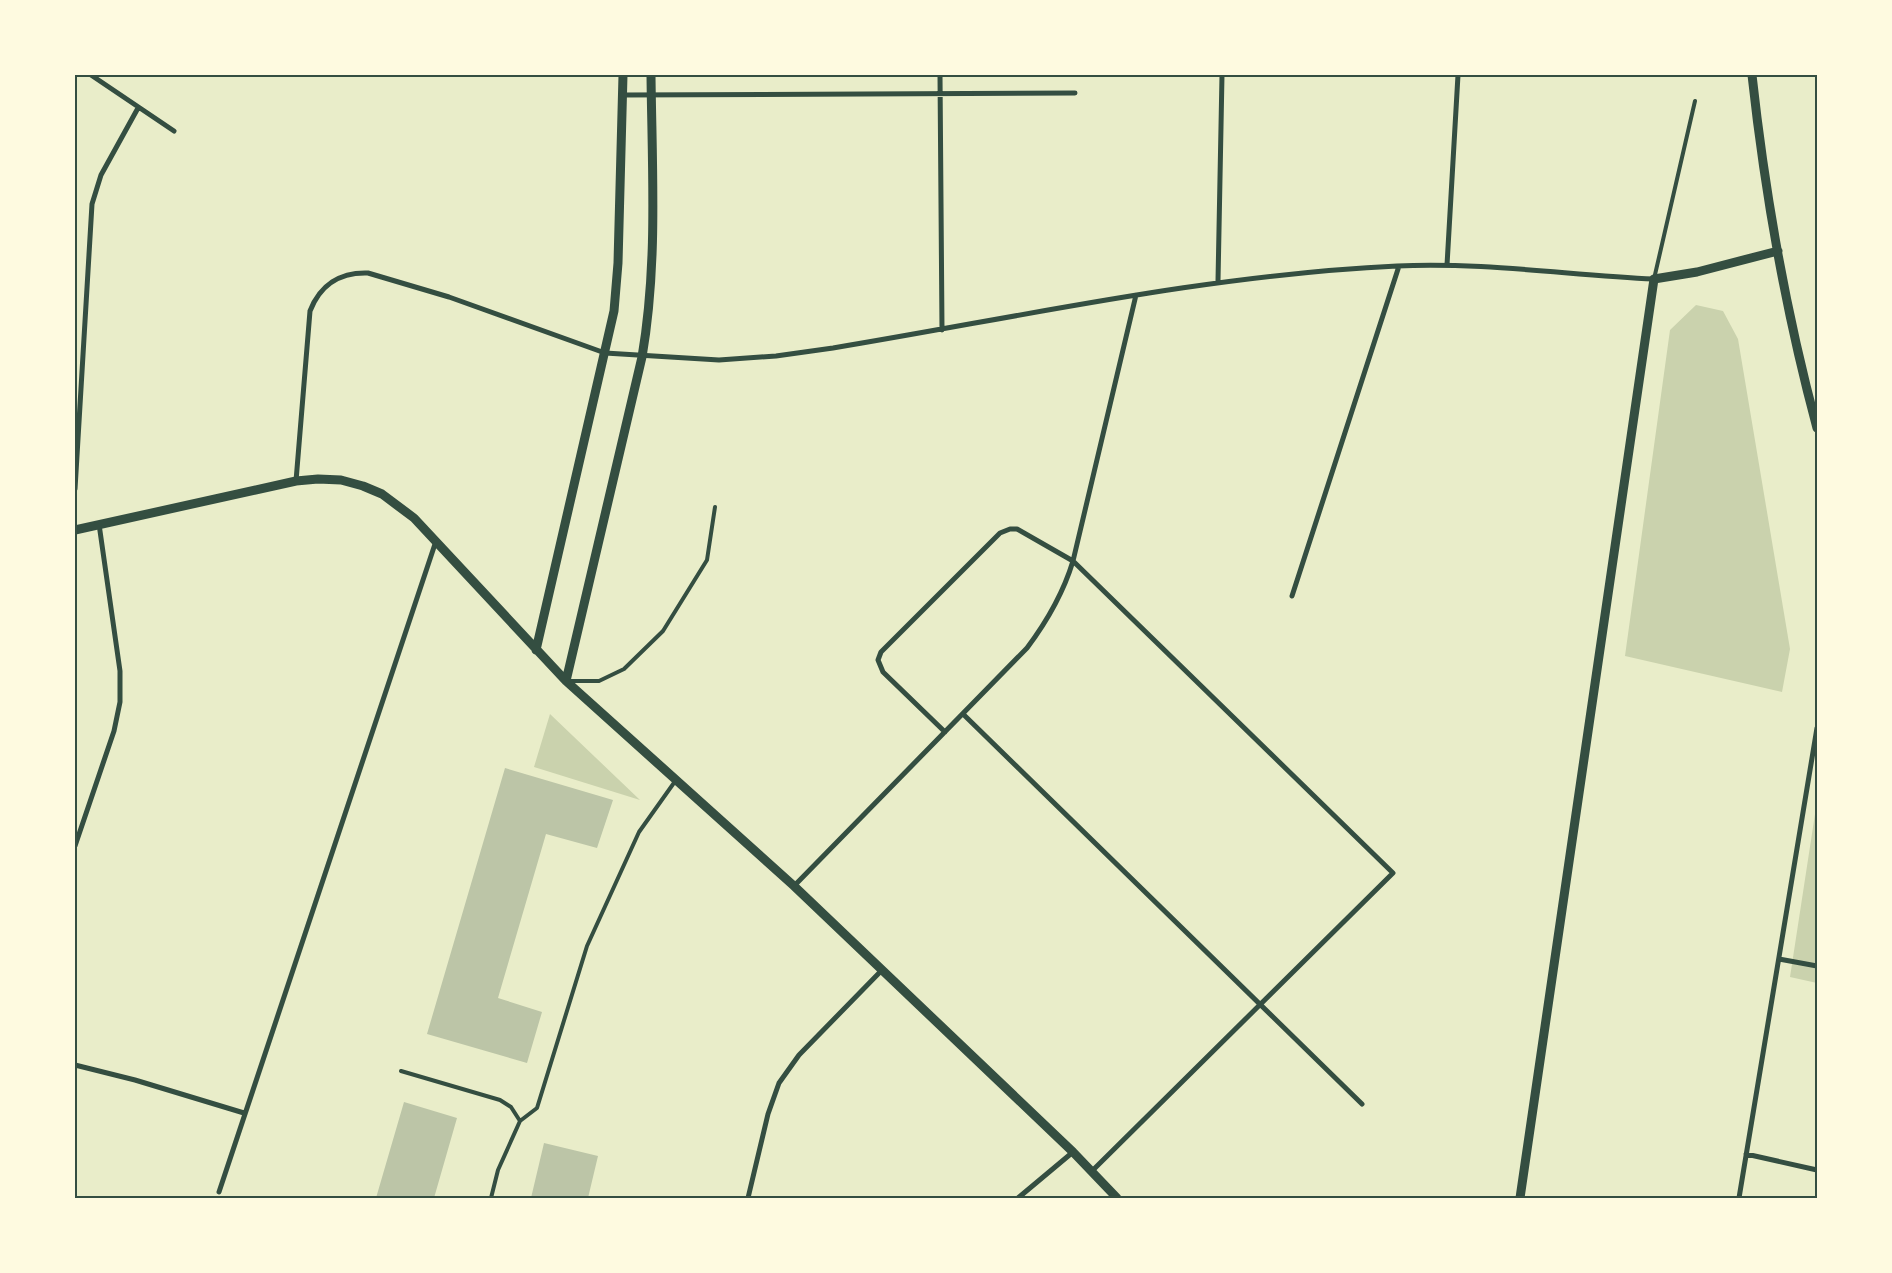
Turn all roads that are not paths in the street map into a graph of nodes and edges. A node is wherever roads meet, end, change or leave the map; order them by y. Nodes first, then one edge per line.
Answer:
1 (91, 75) edge
2 (102, 75) edge
3 (623, 75) edge
4 (652, 75) edge
5 (940, 75) edge
6 (1222, 75) edge
7 (1458, 75) edge
8 (1752, 75) edge
9 (101, 82) junction
10 (941, 93) junction
11 (1075, 93) dead end
12 (624, 94) junction
13 (652, 94) junction
14 (1695, 101) dead end
15 (138, 108) junction
16 (174, 131) dead end
17 (1778, 250) junction
18 (1447, 265) junction
19 (1399, 266) junction
20 (1654, 279) junction
21 (1218, 281) junction
22 (1136, 295) junction
23 (942, 330) junction
24 (605, 353) junction
25 (642, 357) junction
26 (1817, 428) edge
27 (296, 481) junction
28 (75, 489) edge
29 (716, 508) dead end
30 (99, 524) junction
31 (75, 530) edge
32 (436, 540) junction
33 (1073, 561) junction
34 (1292, 596) dead end
35 (536, 650) junction
36 (566, 681) junction
37 (962, 714) junction
38 (1817, 728) edge
39 (945, 732) junction
40 (676, 780) junction
41 (77, 836) edge
42 (75, 846) edge
43 (794, 886) junction
44 (1779, 959) junction
45 (1817, 966) edge
46 (882, 970) junction
47 (1260, 1004) junction
48 (75, 1065) edge
49 (401, 1071) dead end
50 (1362, 1104) dead end
51 (244, 1113) junction
52 (520, 1121) junction
53 (1073, 1152) junction
54 (1746, 1154) junction
55 (1817, 1170) edge
56 (1092, 1171) junction
57 (218, 1192) dead end
58 (491, 1198) edge
59 (748, 1198) edge
60 (1018, 1198) edge
61 (1117, 1198) edge
62 (1520, 1198) edge
63 (1739, 1198) edge

1 - 9 street
2 - 9 street
3 - 12 street
4 - 13 street
5 - 10 street
6 - 21 street
7 - 18 street
8 - 17 street
9 - 15 street
10 - 11 street
10 - 13 street
10 - 23 street
12 - 13 street
12 - 24 street
13 - 25 street
14 - 20 lane
15 - 16 street
15 - 28 street
17 - 20 street
17 - 26 street
18 - 19 street
18 - 20 street
19 - 21 street
19 - 34 street
20 - 62 street
21 - 22 street
22 - 23 street
22 - 33 street
23 - 25 street
24 - 25 street
24 - 27 street
24 - 35 street
25 - 36 street
27 - 30 street
27 - 32 street
29 - 36 lane
30 - 31 street
30 - 41 street
32 - 35 street
32 - 51 street
33 - 37 street
33 - 39 street
33 - 47 street
35 - 36 street
36 - 40 street
37 - 39 street
37 - 47 street
38 - 44 street
39 - 43 street
40 - 43 street
40 - 52 lane
41 - 42 street
43 - 46 street
44 - 45 street
44 - 54 street
46 - 53 street
46 - 59 street
47 - 50 street
47 - 56 street
48 - 51 street
49 - 52 lane
51 - 57 street
52 - 58 lane
53 - 56 street
53 - 60 street
54 - 55 street
54 - 63 street
56 - 61 street

